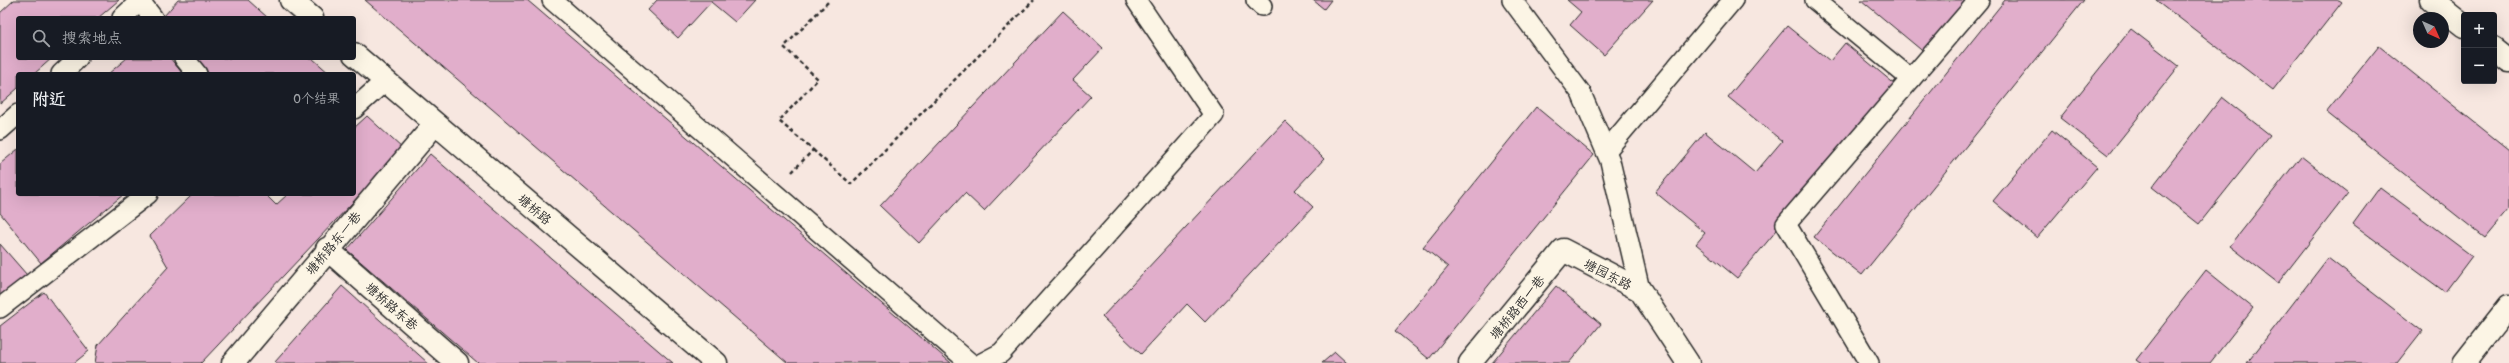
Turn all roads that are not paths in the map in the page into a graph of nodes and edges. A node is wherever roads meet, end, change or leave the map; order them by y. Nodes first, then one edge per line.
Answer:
1 (290, 0) edge
2 (552, 0) edge
3 (1136, 0) edge
4 (1512, 0) edge
5 (1733, 0) edge
6 (1815, 0) edge
7 (1979, 0) edge
8 (2432, 0) edge
9 (140, 1) edge
10 (124, 16) edge
11 (151, 16) edge
12 (310, 16) edge
13 (2461, 24) edge
14 (2497, 51) edge
15 (356, 56) edge
16 (76, 60) edge
17 (186, 60) edge
18 (2509, 61) edge
19 (63, 72) edge
20 (195, 72) edge
21 (1911, 79) junction
22 (385, 80) junction
23 (356, 107) edge
24 (16, 116) edge
25 (435, 124) junction
26 (0, 130) edge
27 (1606, 151) junction
28 (145, 196) edge
29 (327, 249) junction
30 (1563, 250) joint
31 (1640, 290) junction
32 (2509, 306) edge
33 (0, 308) edge
34 (239, 361) edge
35 (457, 363) edge
36 (716, 363) edge
37 (970, 363) edge
38 (982, 363) edge
39 (1470, 363) edge
40 (1688, 363) edge
41 (1869, 363) edge
42 (2464, 363) edge

1 - 12 street
2 - 37 lane
3 - 38 lane
4 - 27 lane
5 - 27 lane
6 - 21 lane
7 - 21 lane
8 - 13 street
9 - 10 lane
9 - 11 lane
14 - 18 street
15 - 22 street, 塘桥路
16 - 19 lane
17 - 20 lane
21 - 41 lane
22 - 23 lane
22 - 25 street, 塘桥路
24 - 26 lane
25 - 29 street, 塘桥路东一巷
25 - 36 street, 塘桥路
27 - 31 lane
28 - 33 lane
29 - 34 street, 塘桥路东一巷
29 - 35 street, 塘桥路东巷
30 - 31 street, 塘园东路
30 - 39 street, 塘桥路西一巷
31 - 40 street, 塘园东路
32 - 42 street

